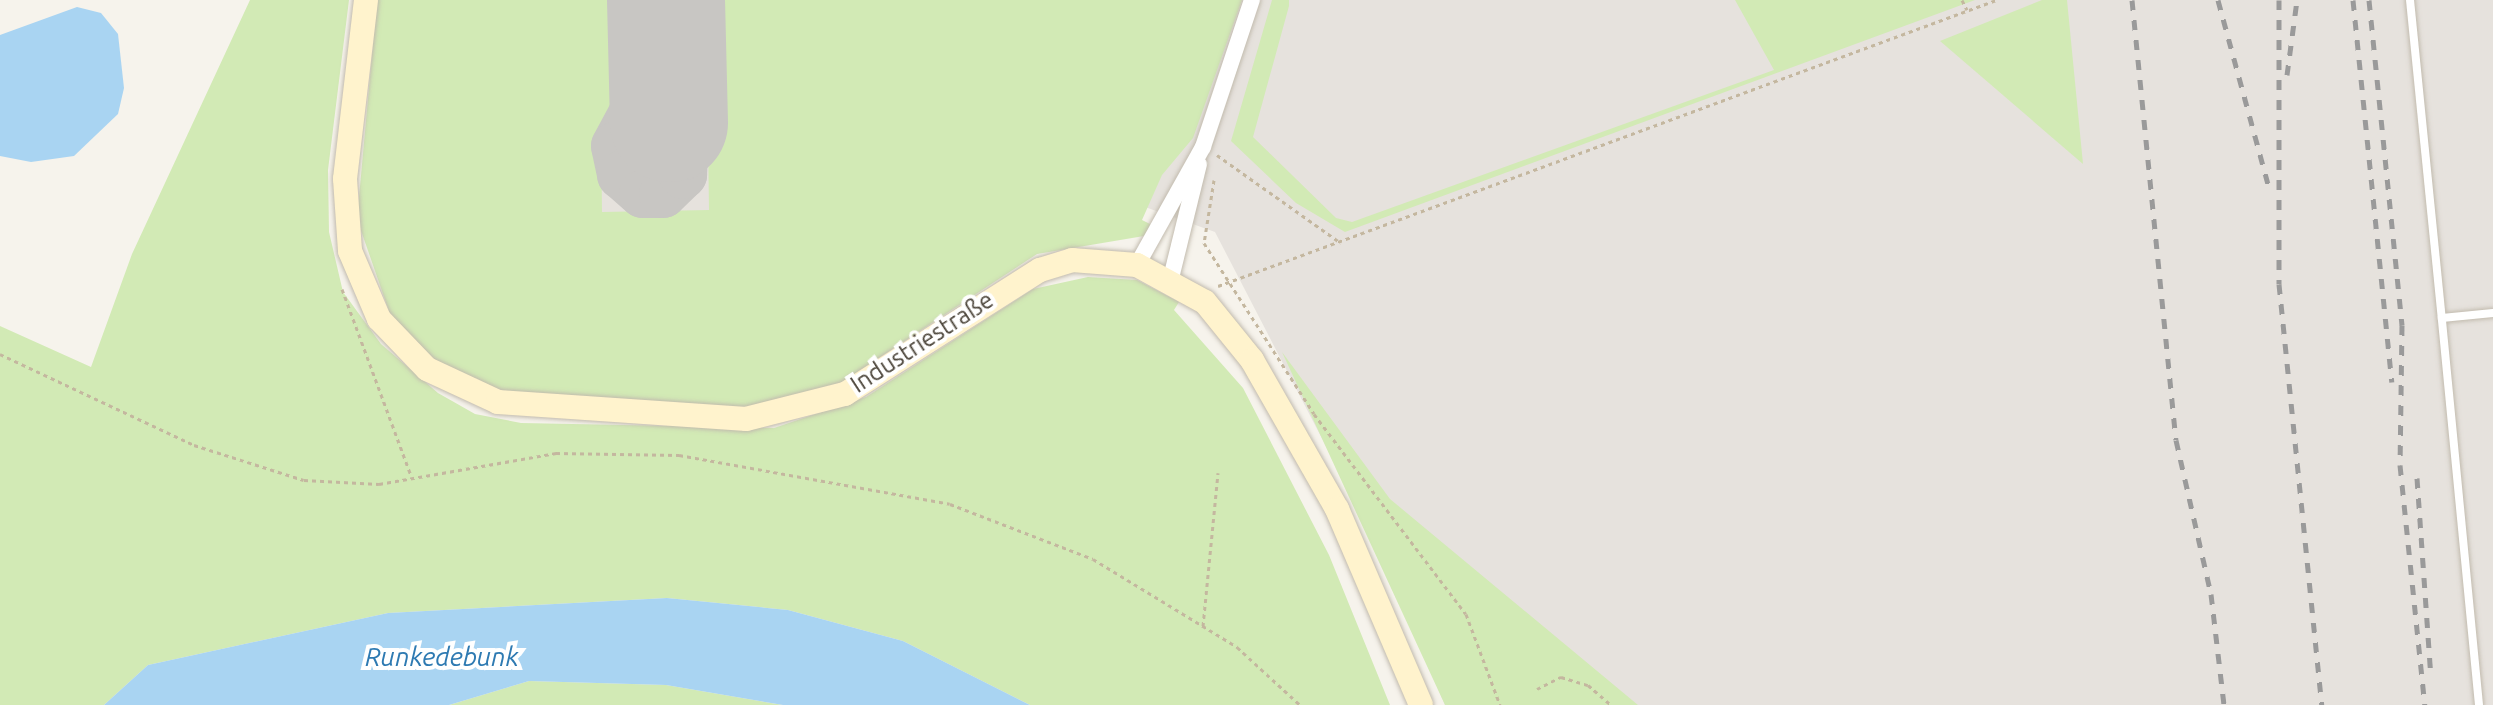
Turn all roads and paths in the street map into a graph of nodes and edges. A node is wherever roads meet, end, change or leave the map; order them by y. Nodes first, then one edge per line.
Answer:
1 (366, 0) edge
2 (1252, 0) edge
3 (1962, 0) edge
4 (1996, 0) edge
5 (2410, 0) edge
6 (1967, 10) junction
7 (1203, 147) junction
8 (1204, 243) dead end
9 (1341, 243) junction
10 (1137, 265) junction
11 (1171, 278) junction
12 (1226, 278) junction
13 (2493, 313) edge
14 (2442, 318) junction
15 (0, 354) edge
16 (1218, 473) dead end
17 (1203, 626) junction
18 (1537, 689) dead end
19 (1300, 705) edge
20 (1421, 705) edge
21 (1500, 705) edge
22 (1611, 705) edge
23 (2479, 705) edge

1 - 10 street, Industriestraße
2 - 7 street
3 - 6 path
4 - 6 path
5 - 14 lane
6 - 9 path
7 - 9 path
7 - 10 street
7 - 11 street
8 - 12 path
9 - 12 path
10 - 11 street, Industriestraße
11 - 20 street, Industriestraße
12 - 21 path
13 - 14 lane
14 - 23 lane
15 - 17 path
16 - 17 path
17 - 19 path
18 - 22 path

